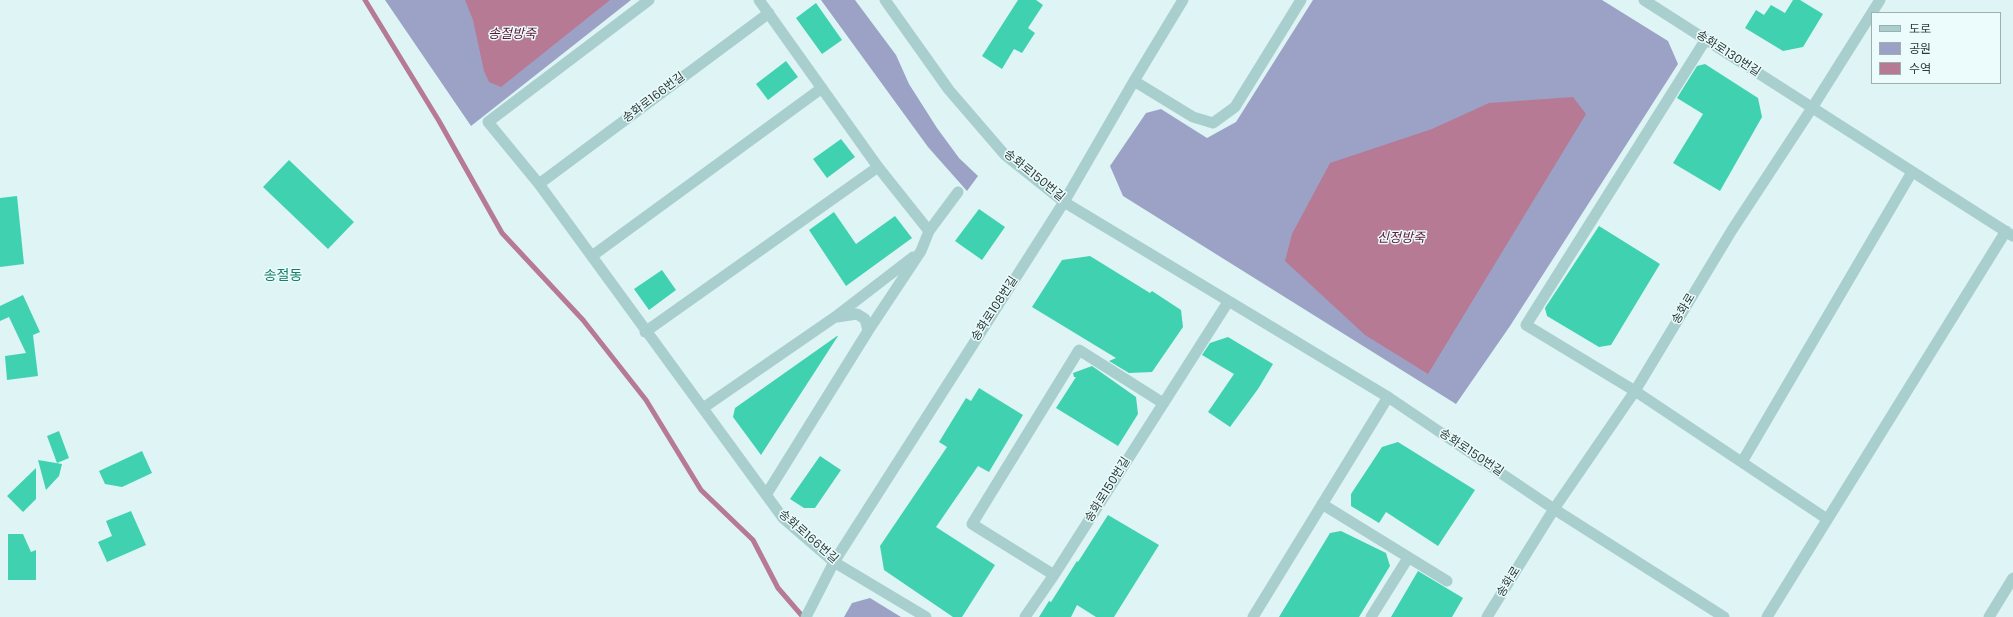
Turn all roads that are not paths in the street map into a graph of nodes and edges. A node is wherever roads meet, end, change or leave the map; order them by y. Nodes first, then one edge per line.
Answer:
1 (649, 0) edge
2 (759, 0) edge
3 (885, 0) edge
4 (1183, 0) edge
5 (1301, 0) edge
6 (1644, 0) edge
7 (1880, 0) edge
8 (1872, 12) edge
9 (769, 13) junction
10 (1871, 14) edge
11 (1706, 39) junction
12 (1134, 81) junction
13 (822, 88) junction
14 (1812, 108) junction
15 (878, 166) junction
16 (1912, 172) junction
17 (539, 184) junction
18 (958, 192) dead end
19 (1064, 202) junction
20 (929, 230) junction
21 (2009, 233) edge
22 (921, 251) junction
23 (592, 256) junction
24 (1228, 302) junction
25 (835, 317) junction
26 (868, 331) junction
27 (645, 332) junction
28 (1635, 392) junction
29 (1388, 397) junction
30 (1163, 403) junction
31 (703, 408) junction
32 (1742, 462) junction
33 (766, 495) junction
34 (1322, 504) junction
35 (1554, 509) junction
36 (1827, 519) junction
37 (1408, 558) junction
38 (834, 562) junction
39 (1054, 575) junction
40 (2013, 578) edge
41 (1447, 581) dead end
42 (806, 617) edge
43 (926, 617) edge
44 (1025, 617) edge
45 (1253, 617) edge
46 (1371, 617) edge
47 (1487, 617) edge
48 (1724, 617) edge
49 (1766, 617) edge
50 (1989, 617) edge

1 - 17 street, 송화로166번길
2 - 9 street
3 - 19 street, 송화로150번길
4 - 12 street, 송화로108번길
5 - 12 street
6 - 11 street, 송화로130번길
7 - 8 street, 송화로
9 - 13 street
9 - 17 street, 송화로166번길
10 - 14 street, 송화로
11 - 14 street, 송화로130번길
11 - 28 street
12 - 19 street, 송화로108번길
13 - 15 street
13 - 23 street
14 - 16 street, 송화로130번길
14 - 28 street, 송화로
15 - 20 street
15 - 27 street
16 - 21 street, 송화로130번길
16 - 32 street
17 - 23 street, 송화로166번길
18 - 20 street
19 - 24 street, 송화로150번길
19 - 38 street, 송화로108번길
20 - 22 street
21 - 36 street
22 - 25 street
22 - 26 street
23 - 27 street, 송화로166번길
24 - 29 street, 송화로150번길
24 - 30 street, 송화로150번길
25 - 26 street
25 - 31 street
26 - 33 street
27 - 31 street, 송화로166번길
28 - 32 street
28 - 35 street, 송화로
29 - 34 street
29 - 35 street, 송화로150번길
30 - 39 street, 송화로150번길
30 - 39 street
31 - 33 street, 송화로166번길
32 - 36 street
33 - 38 street, 송화로166번길
34 - 37 street
34 - 45 street
35 - 47 street, 송화로
35 - 48 street, 송화로150번길
36 - 49 street
37 - 41 street
37 - 46 street
38 - 42 street, 송화로108번길
38 - 43 street, 송화로166번길
39 - 44 street, 송화로150번길
40 - 50 street

